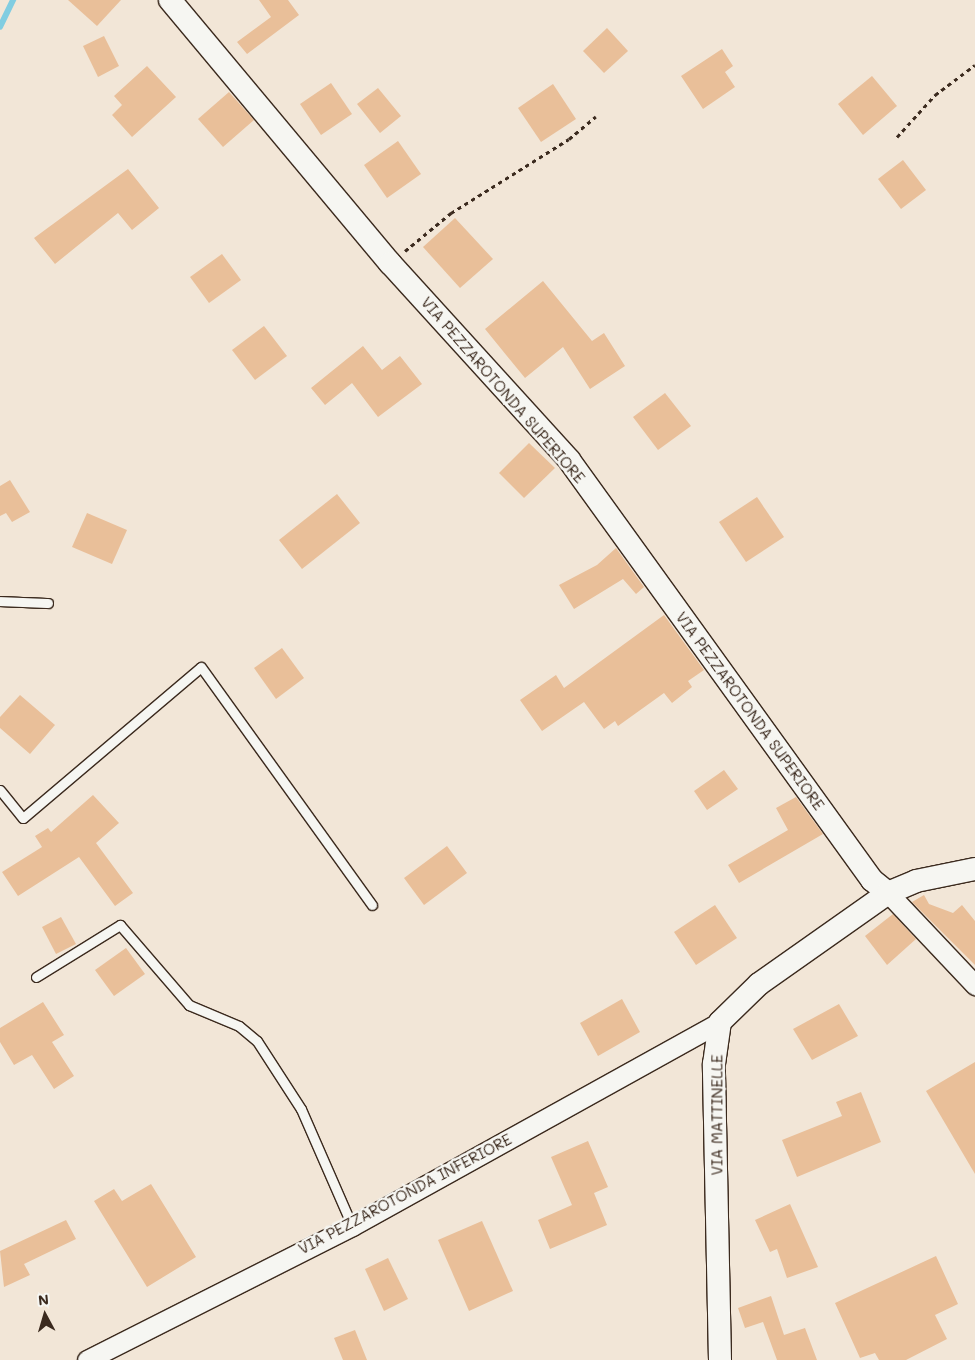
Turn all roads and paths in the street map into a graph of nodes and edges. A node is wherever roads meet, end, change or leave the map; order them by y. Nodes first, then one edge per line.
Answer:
1 (170, 0) edge
2 (975, 65) edge
3 (596, 116) dead end
4 (897, 137) dead end
5 (390, 263) junction
6 (0, 601) edge
7 (48, 603) dead end
8 (0, 790) edge
9 (975, 869) edge
10 (888, 893) junction
11 (372, 905) dead end
12 (36, 977) dead end
13 (975, 985) edge
14 (720, 1022) junction
15 (352, 1226) junction
16 (87, 1360) edge
17 (720, 1360) edge

1 - 5 street, VIA PEZZAROTONDA SUPERIORE
2 - 4 path
3 - 5 path
5 - 10 street, VIA PEZZAROTONDA SUPERIORE
6 - 7 lane
8 - 11 lane
9 - 10 street
10 - 13 street
10 - 14 street
12 - 15 lane
14 - 15 street, VIA PEZZAROTONDA INFERIORE
14 - 17 street, VIA MATTINELLE
15 - 16 street, VIA PEZZAROTONDA INFERIORE

